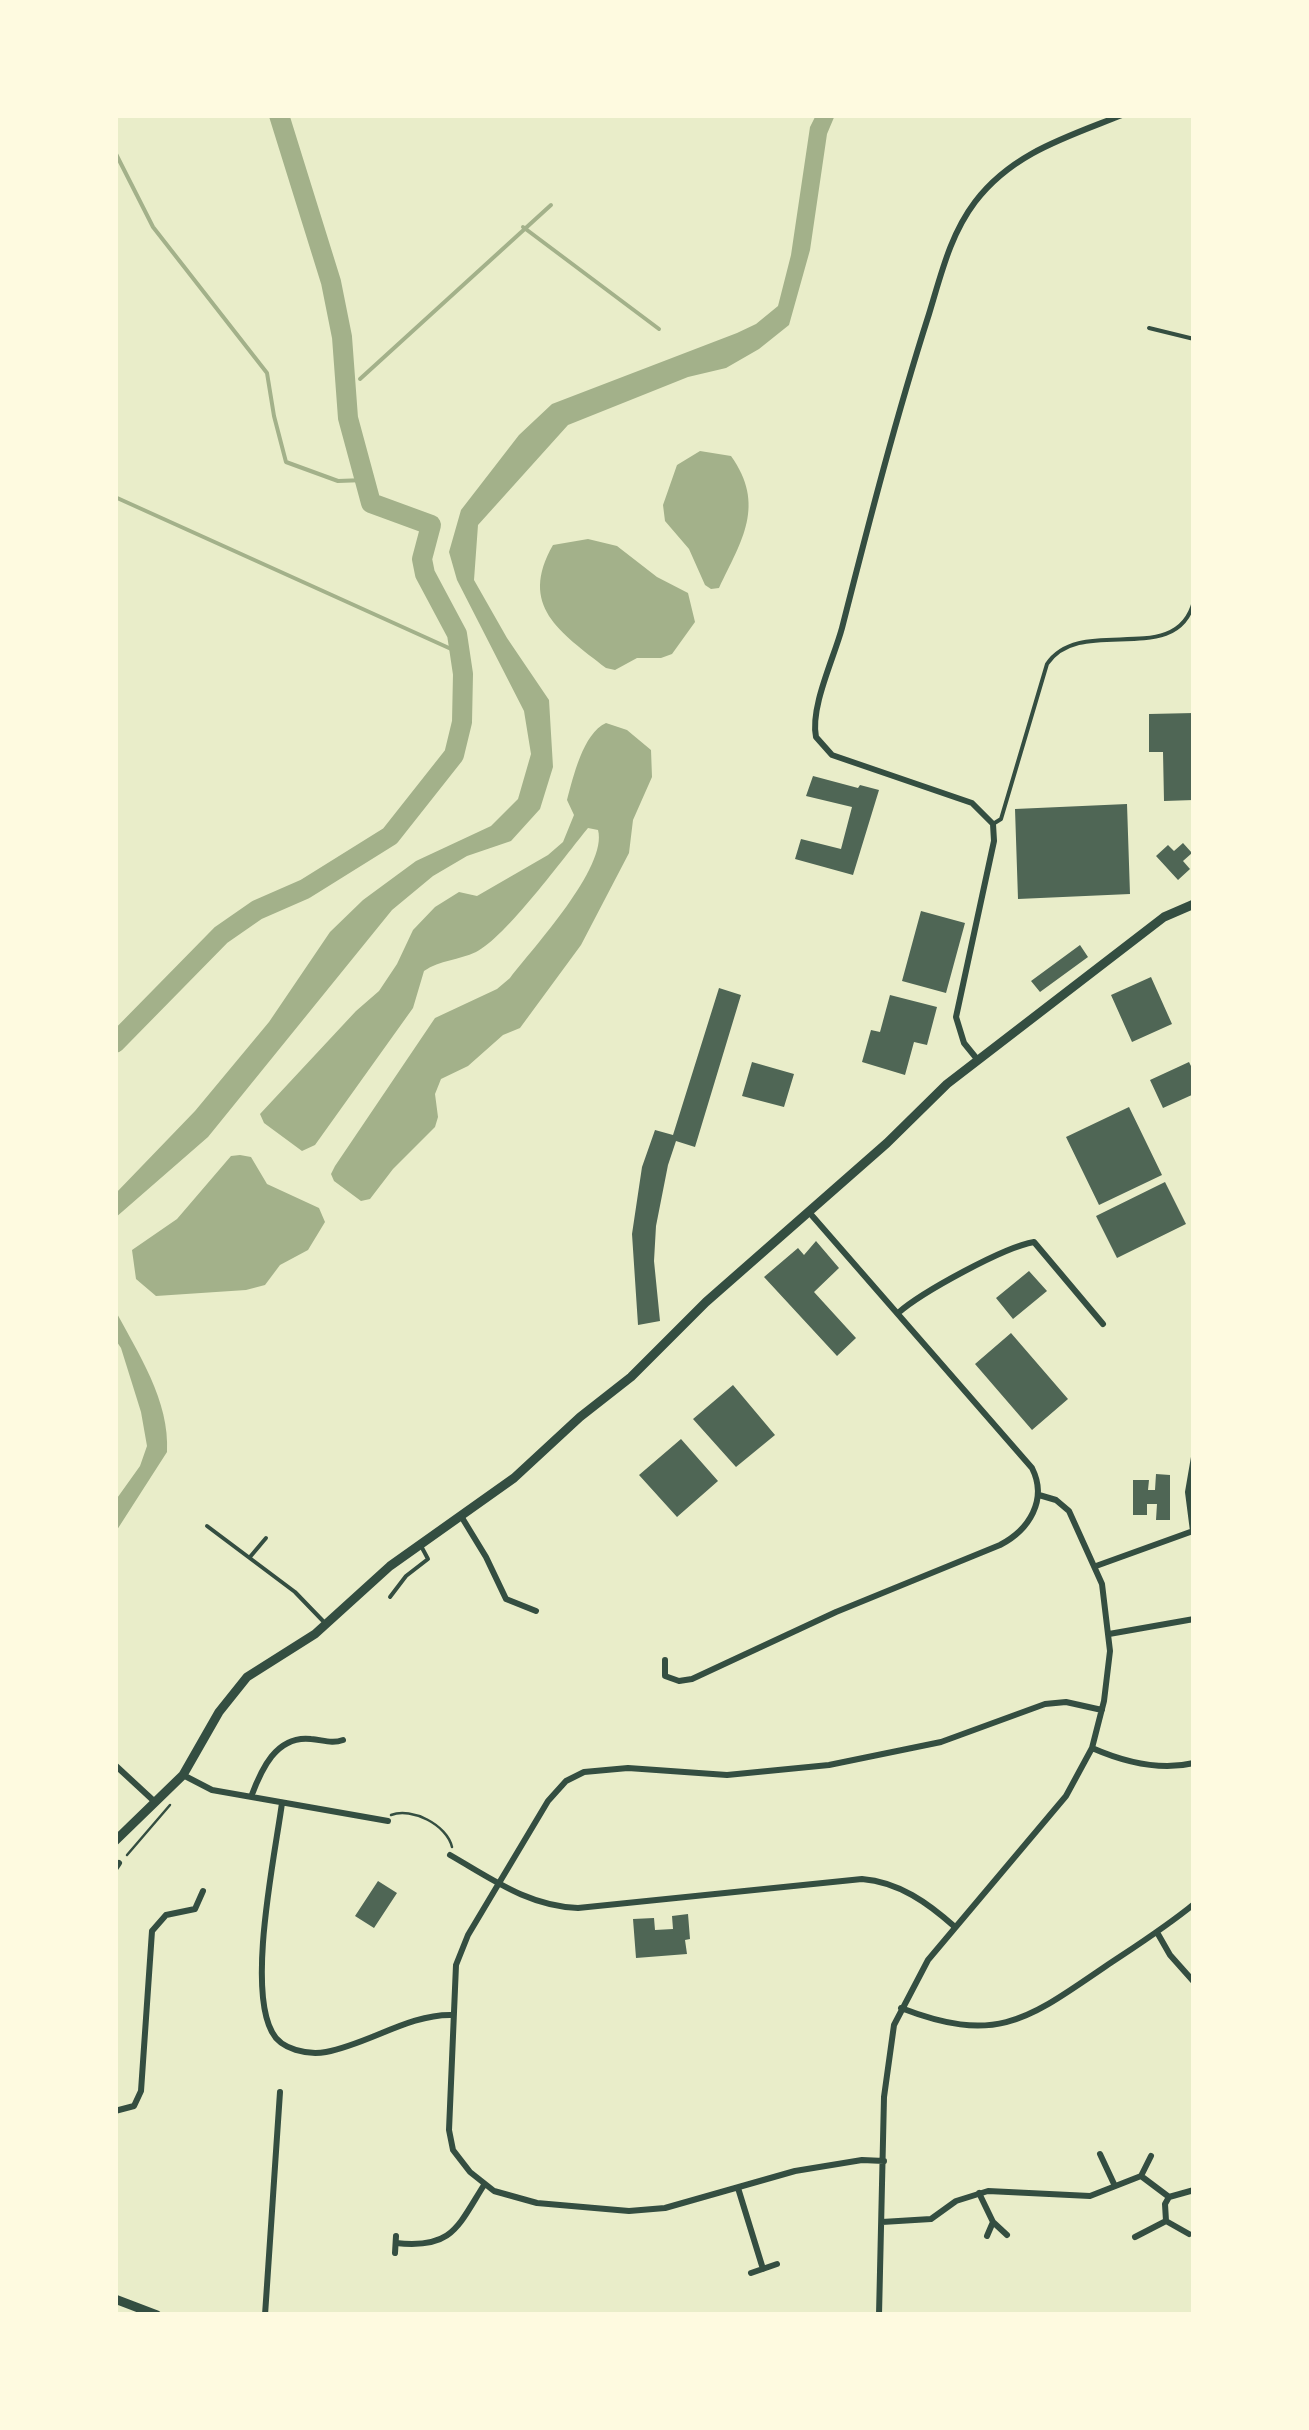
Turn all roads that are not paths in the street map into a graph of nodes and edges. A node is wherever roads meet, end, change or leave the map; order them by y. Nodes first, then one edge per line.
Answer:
1 (1122, 115) edge
2 (1150, 328) dead end
3 (1194, 339) edge
4 (1194, 601) edge
5 (993, 824) junction
6 (1194, 904) edge
7 (977, 1059) junction
8 (808, 1210) junction
9 (898, 1313) junction
10 (1103, 1324) dead end
11 (1194, 1457) edge
12 (1039, 1495) junction
13 (460, 1515) junction
14 (207, 1526) dead end
15 (266, 1538) dead end
16 (419, 1543) junction
17 (250, 1558) junction
18 (1096, 1566) junction
19 (390, 1597) dead end
20 (506, 1599) junction
21 (496, 1607) dead end
22 (536, 1611) dead end
23 (1194, 1619) edge
24 (326, 1624) junction
25 (1109, 1634) junction
26 (665, 1660) dead end
27 (1102, 1710) junction
28 (344, 1740) dead end
29 (1092, 1748) junction
30 (1194, 1763) edge
31 (115, 1765) edge
32 (183, 1775) junction
33 (251, 1797) junction
34 (156, 1802) junction
35 (282, 1803) junction
36 (388, 1821) road end
37 (115, 1841) edge
38 (450, 1855) road end
39 (499, 1882) junction
40 (203, 1892) dead end
41 (1194, 1904) edge
42 (956, 1927) junction
43 (1158, 1934) junction
44 (1194, 1982) edge
45 (901, 2008) junction
46 (452, 2015) junction
47 (280, 2092) dead end
48 (115, 2110) edge
49 (1100, 2154) dead end
50 (1150, 2156) dead end
51 (884, 2161) junction
52 (1141, 2176) junction
53 (1114, 2184) junction
54 (484, 2185) junction
55 (738, 2188) junction
56 (1194, 2190) edge
57 (978, 2193) junction
58 (1169, 2197) junction
59 (1166, 2221) junction
60 (882, 2222) junction
61 (993, 2222) junction
62 (1188, 2234) dead end
63 (987, 2236) dead end
64 (1007, 2236) dead end
65 (1135, 2236) dead end
66 (395, 2252) dead end
67 (778, 2264) dead end
68 (762, 2269) junction
69 (751, 2273) dead end
70 (115, 2299) edge
71 (153, 2315) edge
72 (265, 2315) edge
73 (878, 2315) edge

1 - 5 street
2 - 3 lane
4 - 5 lane
5 - 7 street
6 - 7 street
7 - 8 street
8 - 9 street
8 - 13 street
9 - 10 street
9 - 12 street
11 - 18 street
12 - 18 street
12 - 26 street
13 - 16 street
13 - 20 street
14 - 17 lane
15 - 17 lane
16 - 19 lane
16 - 24 street
17 - 24 lane
18 - 25 street
20 - 21 street
20 - 22 street
23 - 25 street
24 - 32 street
25 - 27 street
27 - 29 street
27 - 39 street
28 - 33 street
29 - 30 street
29 - 42 street
31 - 34 street
32 - 33 street
32 - 34 street
33 - 35 street
34 - 37 street
35 - 36 street
35 - 46 street
38 - 39 street
39 - 42 street
39 - 46 street
40 - 48 street
41 - 43 street
42 - 45 street
43 - 44 street
43 - 45 street
45 - 51 street
46 - 54 street
47 - 72 street
49 - 53 street
50 - 52 street
51 - 55 street
51 - 60 street
52 - 53 street
52 - 58 street
53 - 57 street
54 - 55 street
54 - 66 street
55 - 68 street
56 - 58 street
57 - 60 street
57 - 61 street
58 - 59 street
59 - 62 street
59 - 65 street
60 - 73 street
61 - 63 street
61 - 64 street
67 - 68 street
68 - 69 street
70 - 71 street

